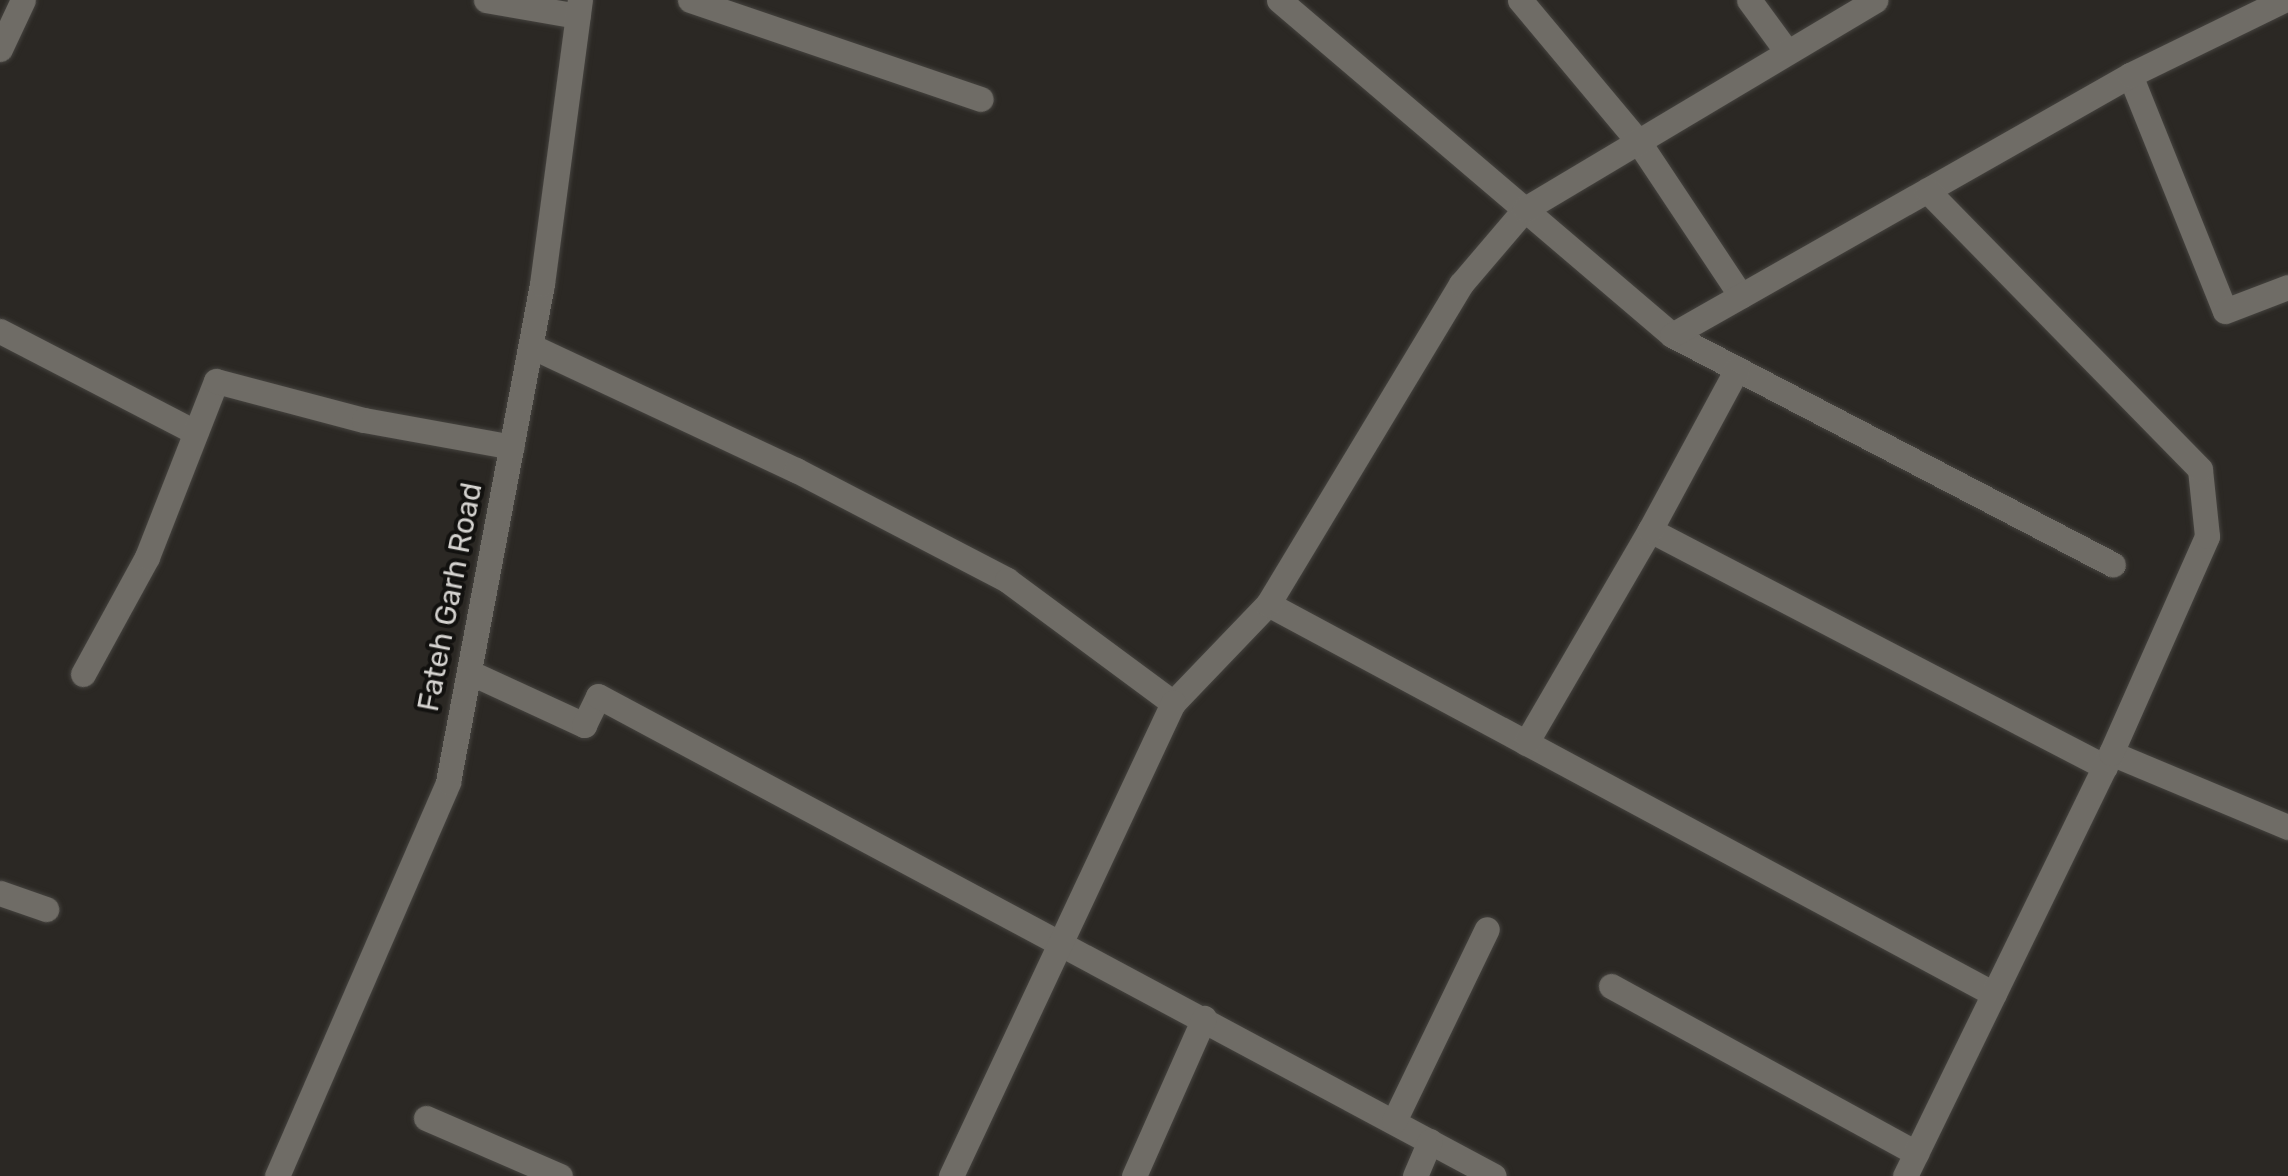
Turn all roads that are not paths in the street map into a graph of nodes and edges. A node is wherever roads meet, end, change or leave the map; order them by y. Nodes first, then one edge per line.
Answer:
1 (486, 0) edge
2 (690, 0) edge
3 (1279, 0) edge
4 (1520, 0) edge
5 (1749, 0) edge
6 (1876, 0) edge
7 (2284, 0) edge
8 (13, 7) edge
9 (579, 8) edge
10 (0, 48) edge
11 (1787, 52) junction
12 (2130, 75) junction
13 (981, 99) dead end
14 (1638, 142) junction
15 (1927, 190) junction
16 (1524, 209) junction
17 (2288, 287) edge
18 (1741, 296) junction
19 (0, 331) edge
20 (1672, 335) junction
21 (530, 346) junction
22 (1736, 369) junction
23 (195, 432) junction
24 (512, 447) junction
25 (1650, 530) junction
26 (2113, 566) dead end
27 (1268, 604) junction
28 (468, 672) junction
29 (83, 674) dead end
30 (1173, 703) junction
31 (1526, 743) junction
32 (2108, 760) junction
33 (2288, 827) edge
34 (0, 893) edge
35 (46, 910) dead end
36 (1487, 929) dead end
37 (1062, 940) junction
38 (1611, 986) dead end
39 (1994, 994) junction
40 (1204, 1018) junction
41 (426, 1118) dead end
42 (1394, 1122) junction
43 (1430, 1141) junction
44 (1910, 1164) edge
45 (276, 1176) edge
46 (560, 1176) edge
47 (951, 1176) edge
48 (1134, 1176) edge
49 (1414, 1176) edge
50 (1494, 1176) edge

1 - 9 street
2 - 13 street
3 - 16 street
4 - 14 street
5 - 11 street
6 - 11 street
7 - 12 street
8 - 10 street
9 - 21 street, Fateh Garh Road
11 - 14 street
12 - 15 street
12 - 17 street
14 - 16 street
14 - 18 street
15 - 18 street
15 - 32 street
16 - 20 street
16 - 27 street
18 - 20 street
19 - 23 street
20 - 22 street
21 - 24 street, Fateh Garh Road
21 - 30 street
22 - 25 street
22 - 26 street
23 - 24 street
23 - 29 street
24 - 28 street, Fateh Garh Road
25 - 31 street
25 - 32 street
27 - 30 street
27 - 31 street
28 - 37 street
28 - 45 street, Fateh Garh Road
30 - 37 street
31 - 39 street
32 - 33 street
32 - 39 street
34 - 35 street
36 - 42 street
37 - 40 street
37 - 47 street
38 - 44 street
39 - 44 street
40 - 42 street
40 - 48 street
41 - 46 street
42 - 43 street
43 - 49 street
43 - 50 street

